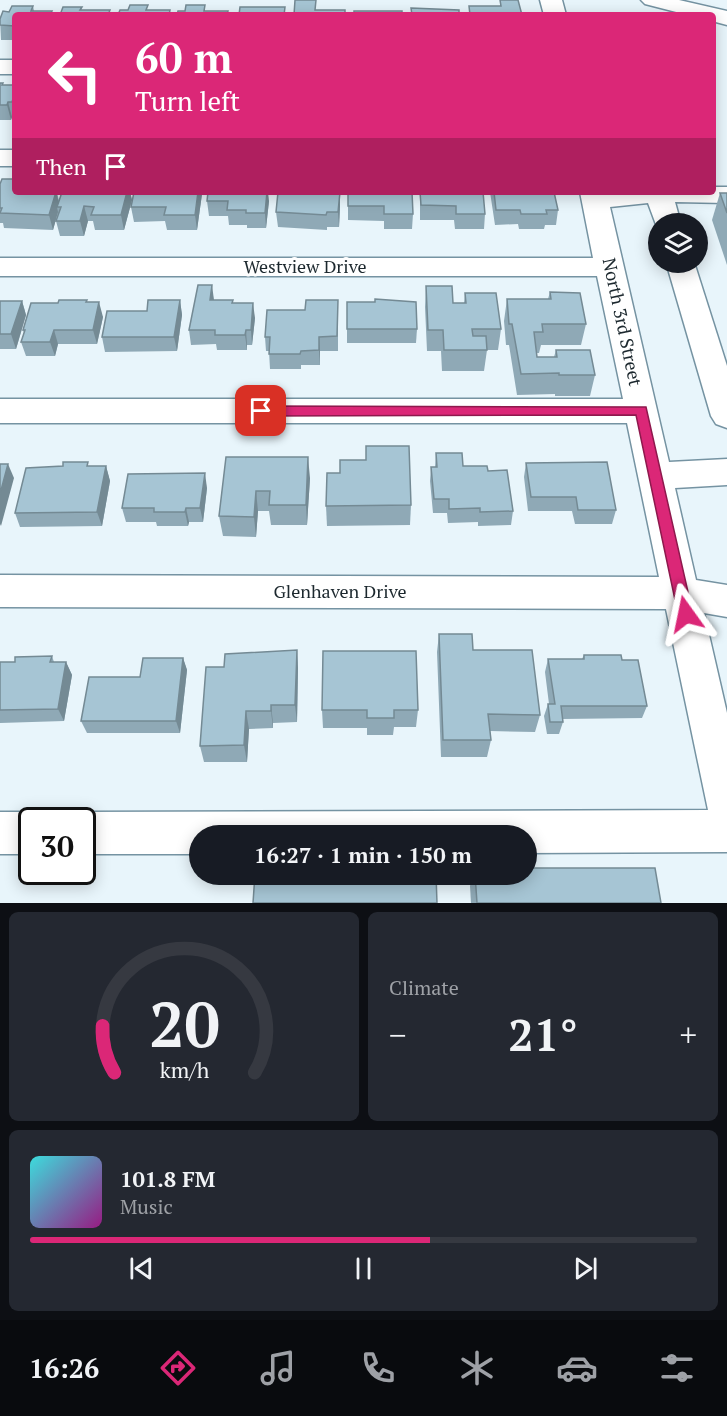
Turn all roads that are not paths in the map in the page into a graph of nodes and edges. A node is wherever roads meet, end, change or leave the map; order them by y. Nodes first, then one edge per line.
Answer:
1 (652, 0) edge
2 (702, 12) edge
3 (626, 195) edge
4 (659, 195) edge
5 (594, 196) edge
6 (665, 213) edge
7 (0, 267) edge
8 (610, 267) junction
9 (683, 273) edge
10 (0, 411) edge
11 (641, 411) junction
12 (727, 416) edge
13 (727, 472) edge
14 (655, 476) junction
15 (0, 591) edge
16 (681, 593) junction
17 (727, 601) edge
18 (727, 804) edge
19 (727, 831) edge
20 (96, 832) edge
21 (0, 833) edge
22 (18, 833) edge

1 - 2 street
3 - 5 street
4 - 6 street
5 - 8 street, North 3rd Street
7 - 8 street, Westview Drive
8 - 11 street, North 3rd Street
9 - 12 street
10 - 11 street
11 - 14 street, North 3rd Street
13 - 14 street
14 - 16 street, North 3rd Street
15 - 16 street, Glenhaven Drive
16 - 17 street, Glenhaven Drive
16 - 18 street, North 3rd Street
19 - 20 street
21 - 22 street

